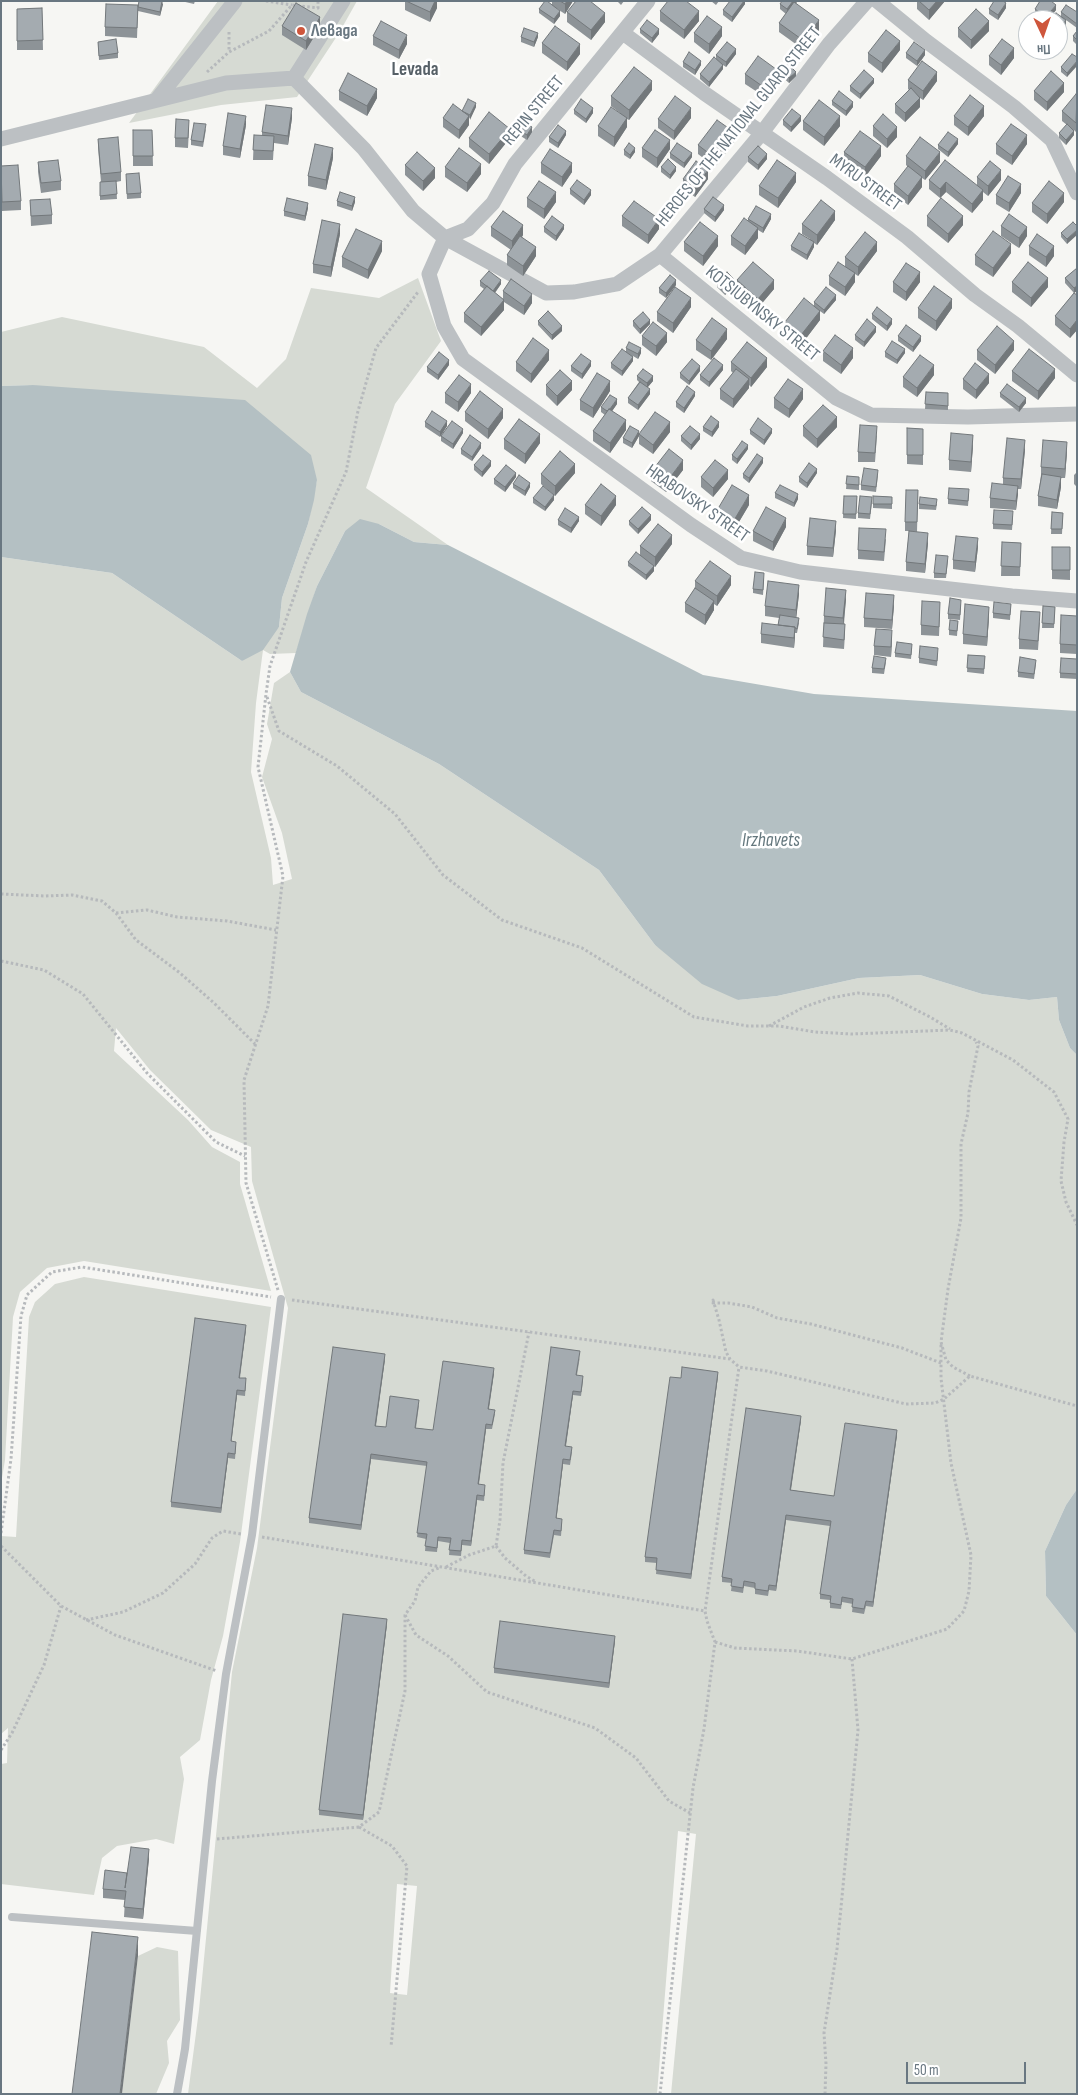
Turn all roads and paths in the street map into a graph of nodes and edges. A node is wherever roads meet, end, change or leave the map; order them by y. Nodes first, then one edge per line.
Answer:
1 (235, 1) edge
2 (266, 1) edge
3 (318, 1) edge
4 (343, 1) edge
5 (648, 1) edge
6 (867, 1) edge
7 (877, 1) edge
8 (292, 5) junction
9 (623, 33) junction
10 (203, 75) dead end
11 (294, 78) junction
12 (158, 98) junction
13 (761, 134) junction
14 (1, 138) edge
15 (1077, 193) edge
16 (445, 238) junction
17 (660, 255) junction
18 (429, 274) junction
19 (1077, 375) edge
20 (1077, 414) edge
21 (1077, 601) edge
22 (266, 694) junction
23 (1, 894) edge
24 (116, 913) junction
25 (276, 930) junction
26 (1, 961) edge
27 (769, 1026) junction
28 (950, 1030) junction
29 (976, 1040) junction
30 (256, 1044) junction
31 (245, 1156) junction
32 (1077, 1225) edge
33 (281, 1299) junction
34 (529, 1332) junction
35 (941, 1342) junction
36 (730, 1359) junction
37 (941, 1363) junction
38 (739, 1367) junction
39 (970, 1376) junction
40 (944, 1399) junction
41 (1077, 1406) edge
42 (1, 1533) edge
43 (252, 1535) junction
44 (1, 1546) edge
45 (496, 1546) junction
46 (444, 1567) junction
47 (539, 1583) junction
48 (61, 1606) junction
49 (705, 1611) junction
50 (405, 1615) junction
51 (86, 1620) junction
52 (716, 1642) junction
53 (852, 1659) junction
54 (226, 1674) junction
55 (1, 1750) edge
56 (690, 1813) junction
57 (359, 1827) junction
58 (206, 1840) junction
59 (12, 1917) dead end
60 (197, 1931) junction
61 (390, 2047) dead end
62 (177, 2094) edge
63 (660, 2094) edge
64 (824, 2094) edge

1 - 12 street
2 - 8 path
3 - 8 path
4 - 11 street
5 - 9 street, REPIN STREET
6 - 13 street, HEROES OF THE NATIONAL GUARD STREET
7 - 15 street
8 - 10 path
9 - 13 street, MYRU STREET
9 - 16 street, REPIN STREET
11 - 12 street
11 - 16 street
12 - 14 street
13 - 17 street, HEROES OF THE NATIONAL GUARD STREET
13 - 19 street, MYRU STREET
16 - 17 street
16 - 18 street
17 - 20 street, KOTSIUBYNSKY STREET
18 - 21 street, HRABOVSKY STREET
18 - 22 path
22 - 25 path
22 - 27 path
23 - 24 path
24 - 25 path
24 - 30 path
25 - 30 path
26 - 31 path
27 - 28 path
27 - 28 path
28 - 29 path
29 - 32 path
29 - 35 path
30 - 31 path
31 - 33 path
33 - 34 path
33 - 42 path
33 - 43 lane
34 - 36 path
34 - 45 path
35 - 37 path
35 - 39 path
36 - 37 path
36 - 38 path
37 - 40 path
38 - 40 path
38 - 49 path
39 - 40 path
39 - 41 path
40 - 53 path
43 - 46 path
43 - 51 path
43 - 54 lane
44 - 48 path
45 - 46 path
45 - 47 path
46 - 47 path
46 - 50 path
47 - 49 path
48 - 51 path
48 - 55 path
49 - 52 path
50 - 56 path
50 - 57 path
51 - 54 path
52 - 53 path
52 - 56 path
53 - 64 path
54 - 58 lane
56 - 63 path
57 - 58 path
57 - 61 path
58 - 60 lane
59 - 60 lane
60 - 62 lane

